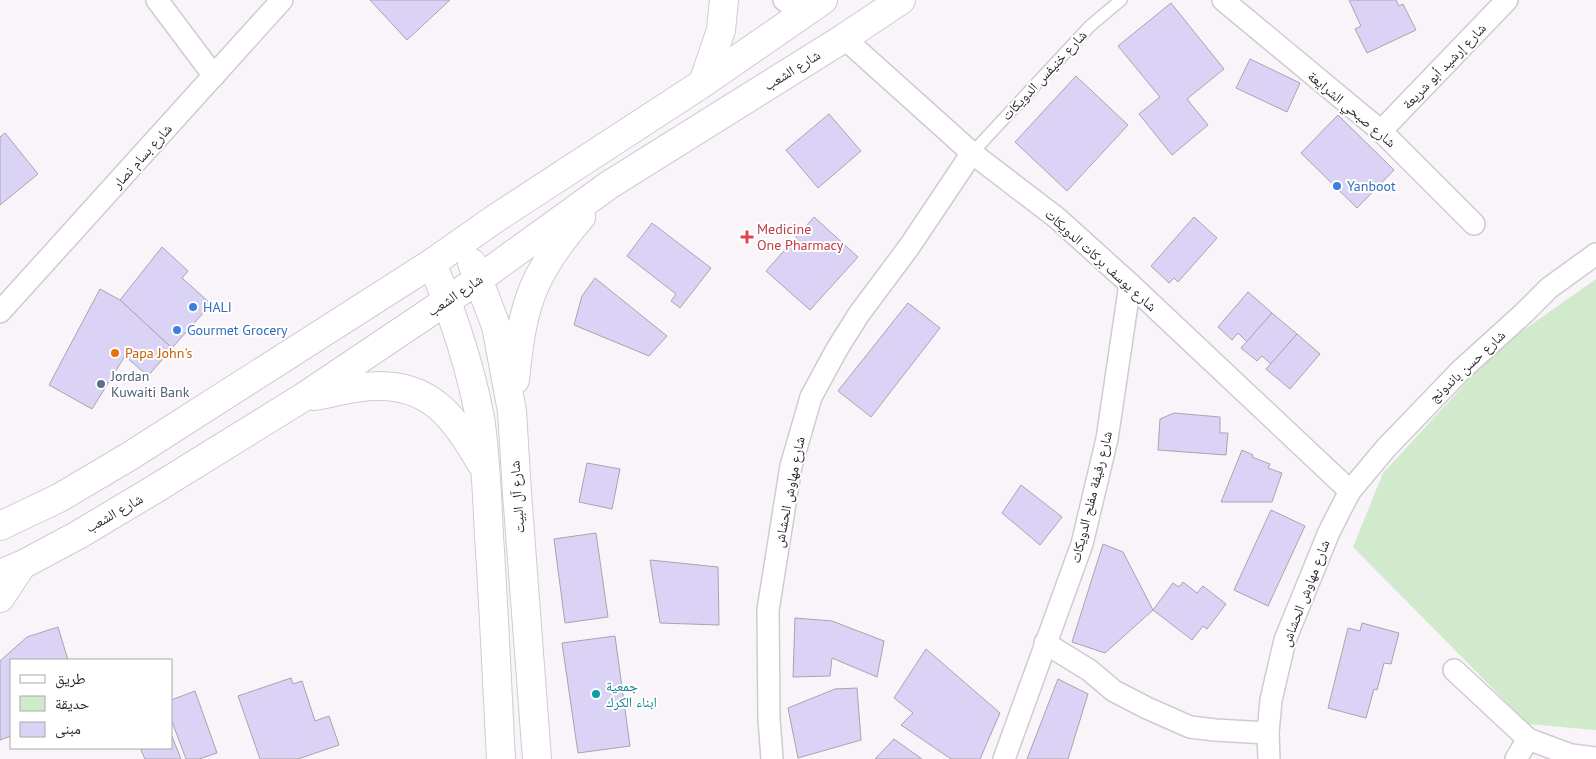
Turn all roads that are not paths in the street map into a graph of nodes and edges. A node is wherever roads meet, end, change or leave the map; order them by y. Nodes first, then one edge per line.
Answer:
1 (157, 0) edge
2 (282, 0) edge
3 (724, 0) edge
4 (901, 0) edge
5 (1121, 0) edge
6 (1223, 0) edge
7 (1507, 0) edge
8 (803, 5) edge
9 (844, 38) junction
10 (214, 76) junction
11 (703, 83) junction
12 (1382, 131) junction
13 (972, 153) junction
14 (609, 185) junction
15 (1474, 224) dead end
16 (462, 242) junction
17 (1596, 254) edge
18 (432, 263) junction
19 (479, 279) junction
20 (1130, 284) junction
21 (448, 300) junction
22 (0, 312) edge
23 (302, 398) junction
24 (512, 411) junction
25 (485, 470) junction
26 (1350, 492) junction
27 (0, 526) edge
28 (11, 570) edge
29 (0, 598) edge
30 (1046, 643) junction
31 (1454, 670) dead end
32 (1268, 732) junction
33 (1528, 738) junction
34 (1596, 758) edge
35 (501, 759) edge
36 (537, 759) edge
37 (772, 759) edge
38 (1004, 759) edge
39 (1269, 759) edge
40 (1516, 759) edge

1 - 10 street
2 - 10 street, شارع بسام نصار
3 - 11 main road
4 - 9 main road, شارع الشعب
5 - 13 lane, شارع خنيفس الدويكات
6 - 12 street, شارع صبحي الشرايعة
7 - 12 street, شارع إرشيد أبو شريعة
8 - 11 main road
9 - 13 street, شارع يوسف بركات الدويكات
9 - 14 main road, شارع الشعب
10 - 22 street, شارع بسام نصار
11 - 16 main road
12 - 15 street, شارع صبحي الشرايعة
13 - 20 street, شارع يوسف بركات الدويكات
13 - 37 street, شارع مهاوش الحشاش
14 - 19 main road, شارع الشعب
14 - 24 main road
16 - 18 main road
16 - 19 main road, شارع آل البيت
17 - 26 street, شارع حسن باندونج
18 - 21 main road
18 - 27 main road
19 - 21 main road, شارع الشعب
19 - 24 main road, شارع آل البيت
20 - 26 street, شارع يوسف بركات الدويكات
20 - 30 street, شارع رفيفة مفلح الدويكات
21 - 23 main road, شارع الشعب
21 - 25 main road
23 - 25 main road
23 - 28 main road, شارع الشعب
24 - 36 main road, شارع آل البيت
25 - 35 main road
26 - 32 street, شارع مهاوش الحشاش
28 - 29 main road
30 - 32 street
30 - 38 street, شارع رفيفة مفلح الدويكات
31 - 33 street
32 - 39 street, شارع مهاوش الحشاش
33 - 34 street
33 - 40 street

